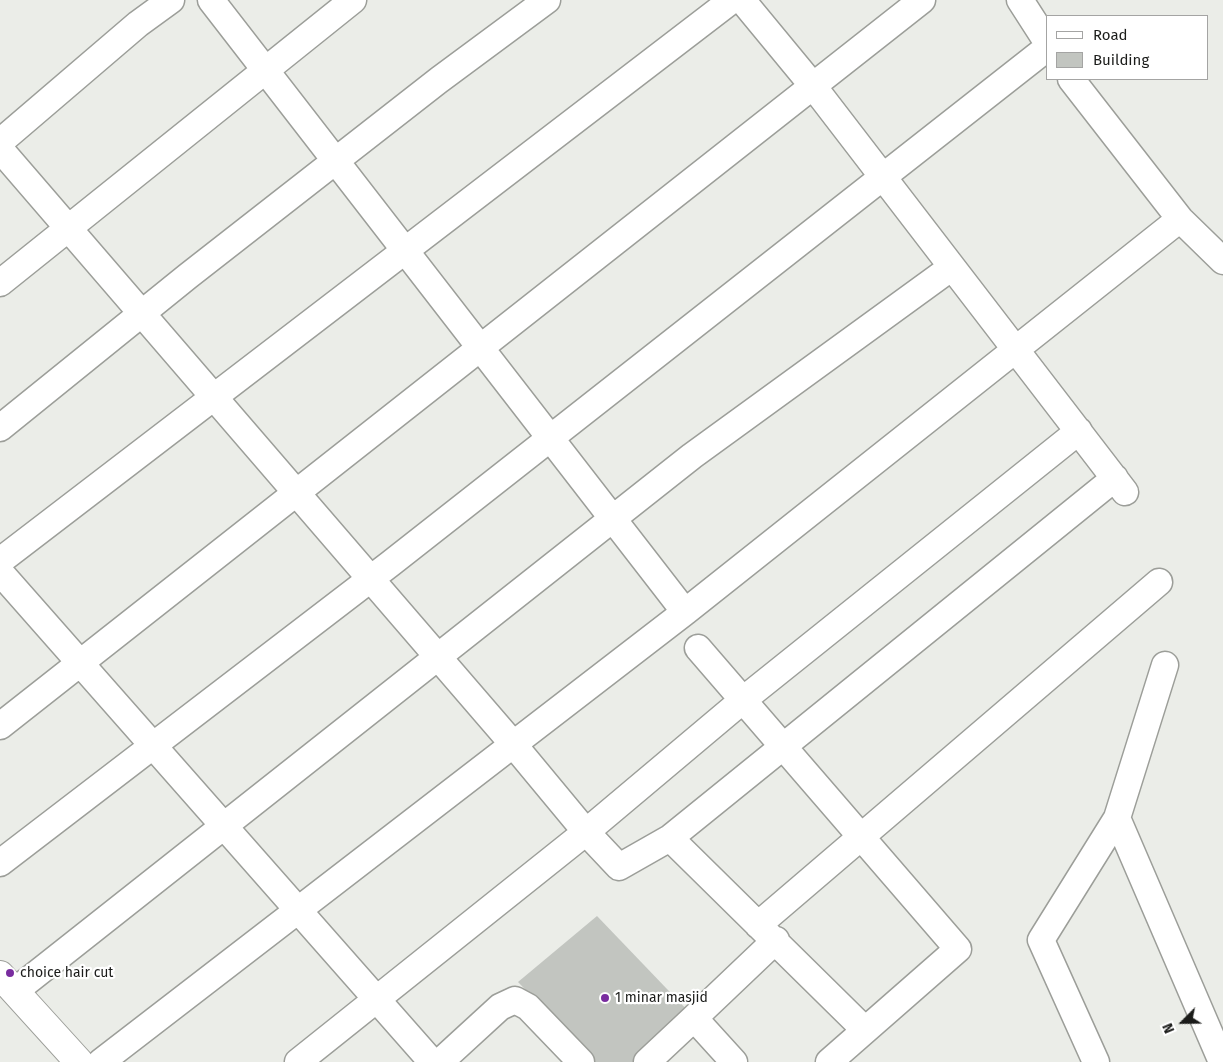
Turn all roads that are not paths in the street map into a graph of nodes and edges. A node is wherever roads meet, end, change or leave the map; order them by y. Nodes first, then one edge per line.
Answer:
1 (171, 0) edge
2 (211, 0) edge
3 (353, 0) edge
4 (547, 0) edge
5 (732, 0) edge
6 (742, 0) edge
7 (922, 0) edge
8 (1020, 0) edge
9 (1046, 40) edge
10 (1046, 49) edge
11 (266, 70) junction
12 (1072, 80) edge
13 (813, 86) junction
14 (0, 142) edge
15 (0, 149) edge
16 (336, 160) junction
17 (883, 177) junction
18 (1180, 220) junction
19 (68, 228) junction
20 (405, 250) junction
21 (1222, 260) edge
22 (952, 267) junction
23 (0, 283) edge
24 (142, 313) junction
25 (480, 348) junction
26 (1016, 350) junction
27 (214, 397) junction
28 (0, 428) edge
29 (1078, 431) junction
30 (550, 438) junction
31 (296, 492) junction
32 (613, 519) junction
33 (0, 561) edge
34 (0, 572) edge
35 (371, 579) junction
36 (1159, 582) dead end
37 (684, 612) junction
38 (698, 648) dead end
39 (438, 657) junction
40 (80, 663) junction
41 (1165, 665) dead end
42 (743, 700) junction
43 (0, 726) edge
44 (513, 744) junction
45 (153, 746) junction
46 (783, 746) junction
47 (1117, 818) junction
48 (224, 826) junction
49 (586, 832) junction
50 (861, 836) junction
51 (670, 838) junction
52 (0, 864) edge
53 (298, 910) junction
54 (767, 933) junction
55 (7, 983) edge
56 (377, 999) junction
57 (694, 1018) junction
58 (865, 1030) junction
59 (80, 1062) edge
60 (101, 1062) edge
61 (298, 1062) edge
62 (432, 1062) edge
63 (440, 1062) edge
64 (581, 1062) edge
65 (646, 1062) edge
66 (734, 1062) edge
67 (829, 1062) edge
68 (1096, 1062) edge
69 (1222, 1062) edge

1 - 14 street
2 - 11 street
3 - 11 street
4 - 16 street
5 - 20 street
6 - 13 street
7 - 13 street
8 - 9 street
10 - 17 street
11 - 16 street
11 - 19 street
12 - 18 street
13 - 17 street
13 - 25 street
15 - 19 street
16 - 20 street
16 - 24 street
17 - 22 street
17 - 30 street
18 - 21 street
18 - 26 street
19 - 23 street
19 - 24 street
20 - 25 street
20 - 27 street
22 - 26 street
22 - 32 street
24 - 27 street
24 - 28 street
25 - 30 street
25 - 31 street
26 - 29 street
26 - 37 street
27 - 31 street
27 - 33 street
29 - 42 street
29 - 46 street
30 - 32 street
30 - 35 street
31 - 35 street
31 - 40 street
32 - 37 street
32 - 39 street
34 - 40 street
35 - 39 street
35 - 45 street
36 - 50 street
37 - 44 street
38 - 42 street
39 - 44 street
39 - 48 street
40 - 43 street
40 - 45 street
41 - 47 street
42 - 46 street
42 - 49 street
44 - 49 street
44 - 53 street
45 - 48 street
45 - 52 street
46 - 50 street
46 - 51 street
47 - 68 street
47 - 69 street
48 - 53 street
48 - 55 street
49 - 51 street
49 - 56 street
50 - 54 street
50 - 58 street
51 - 54 street
53 - 56 street
53 - 60 street
54 - 57 street
54 - 58 street
55 - 59 street
56 - 61 street
56 - 62 street
57 - 65 street
57 - 66 street
58 - 67 street
63 - 64 street

